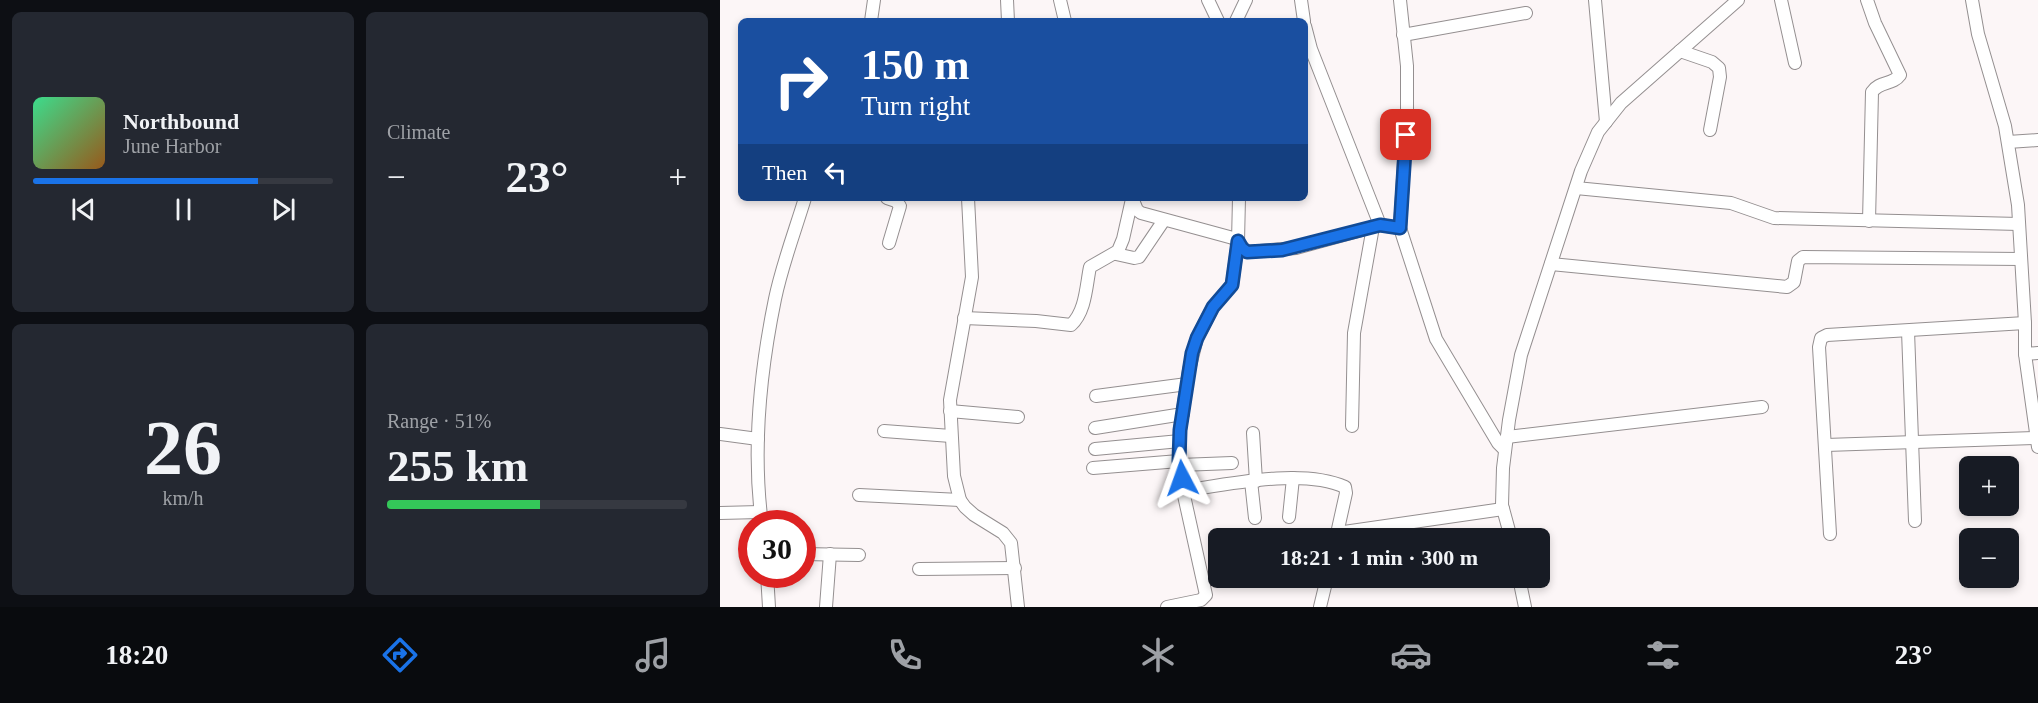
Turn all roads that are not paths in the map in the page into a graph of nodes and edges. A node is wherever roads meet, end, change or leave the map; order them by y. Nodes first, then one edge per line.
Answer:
1 (874, 0) edge
2 (1007, 0) edge
3 (1060, 0) edge
4 (1208, 0) edge
5 (1246, 0) edge
6 (1301, 0) edge
7 (1400, 0) edge
8 (1595, 0) edge
9 (1781, 0) edge
10 (1868, 0) edge
11 (1972, 0) edge
12 (1734, 2) edge
13 (1526, 14) dead end
14 (872, 18) edge
15 (1008, 18) edge
16 (1064, 18) edge
17 (1217, 18) edge
18 (1237, 18) edge
19 (1304, 18) edge
20 (1403, 35) junction
21 (1308, 38) edge
22 (1680, 51) junction
23 (1795, 63) dead end
24 (1606, 122) junction
25 (1710, 130) dead end
26 (2038, 140) edge
27 (2008, 142) junction
28 (1576, 188) junction
29 (804, 201) edge
30 (896, 201) edge
31 (968, 201) edge
32 (1131, 201) edge
33 (1133, 201) edge
34 (1239, 201) edge
35 (1164, 220) junction
36 (1869, 221) junction
37 (2019, 225) junction
38 (1376, 226) junction
39 (1400, 228) junction
40 (1238, 241) junction
41 (890, 243) dead end
42 (1116, 254) junction
43 (2021, 259) junction
44 (1551, 264) junction
45 (964, 318) junction
46 (2025, 322) junction
47 (1908, 331) junction
48 (2032, 353) edge
49 (1187, 384) junction
50 (1096, 396) dead end
51 (1762, 407) dead end
52 (950, 411) junction
53 (1183, 414) junction
54 (1018, 417) dead end
55 (1352, 426) dead end
56 (1095, 428) dead end
57 (884, 431) dead end
58 (1253, 433) dead end
59 (720, 434) edge
60 (951, 436) junction
61 (1507, 437) junction
62 (758, 439) junction
63 (1180, 441) junction
64 (1912, 442) junction
65 (2038, 442) edge
66 (1826, 445) junction
67 (1095, 449) dead end
68 (1505, 450) junction
69 (1180, 463) junction
70 (1232, 463) dead end
71 (1093, 468) dead end
72 (1293, 478) junction
73 (1253, 481) junction
74 (1183, 491) junction
75 (859, 495) dead end
76 (960, 500) junction
77 (1503, 508) junction
78 (761, 510) edge
79 (720, 513) edge
80 (738, 515) edge
81 (1289, 517) dead end
82 (1255, 518) dead end
83 (1915, 521) dead end
84 (1339, 528) edge
85 (1384, 528) edge
86 (1508, 528) edge
87 (1830, 534) dead end
88 (816, 554) edge
89 (830, 555) junction
90 (859, 555) dead end
91 (1015, 568) junction
92 (919, 569) dead end
93 (768, 588) edge
94 (1325, 588) edge
95 (1521, 588) edge
96 (769, 607) edge
97 (826, 607) edge
98 (1018, 607) edge
99 (1167, 607) edge
100 (1320, 607) edge
101 (1525, 607) edge

1 - 14 street
2 - 15 street
3 - 16 street
4 - 17 street
5 - 18 street
6 - 19 street
7 - 20 street
8 - 24 street
9 - 23 street
10 - 36 street
11 - 27 street
12 - 22 street
13 - 20 street
20 - 39 street
21 - 38 street
22 - 24 street
22 - 25 street
24 - 28 street
26 - 27 street
27 - 37 street
28 - 36 street
28 - 44 street
29 - 62 street
30 - 41 street
31 - 45 street
32 - 42 street
33 - 35 street
34 - 40 street
35 - 40 street
35 - 42 street
36 - 37 street
37 - 43 street
38 - 39 street
38 - 40 street
38 - 55 street
39 - 68 street
40 - 49 street
42 - 45 street
43 - 44 street
43 - 46 street
44 - 61 street
45 - 52 street
46 - 47 street
46 - 48 street
47 - 64 street
47 - 66 street
48 - 65 street
49 - 50 street
49 - 53 street
51 - 61 street
52 - 54 street
52 - 60 street
53 - 56 street
53 - 63 street
57 - 60 street
58 - 73 street
59 - 62 street
60 - 76 street
61 - 68 street
62 - 78 street
63 - 67 street
63 - 69 street
64 - 65 street
64 - 66 street
64 - 83 street
66 - 87 street
68 - 77 street
69 - 70 street
69 - 71 street
69 - 74 street
72 - 73 street
72 - 81 street
72 - 84 street
73 - 74 street
73 - 82 street
74 - 99 street
75 - 76 street
76 - 91 street
77 - 85 street
77 - 86 street
79 - 80 street
88 - 89 street
89 - 90 street
89 - 97 street
91 - 92 street
91 - 98 street
93 - 96 street
94 - 100 street
95 - 101 street

